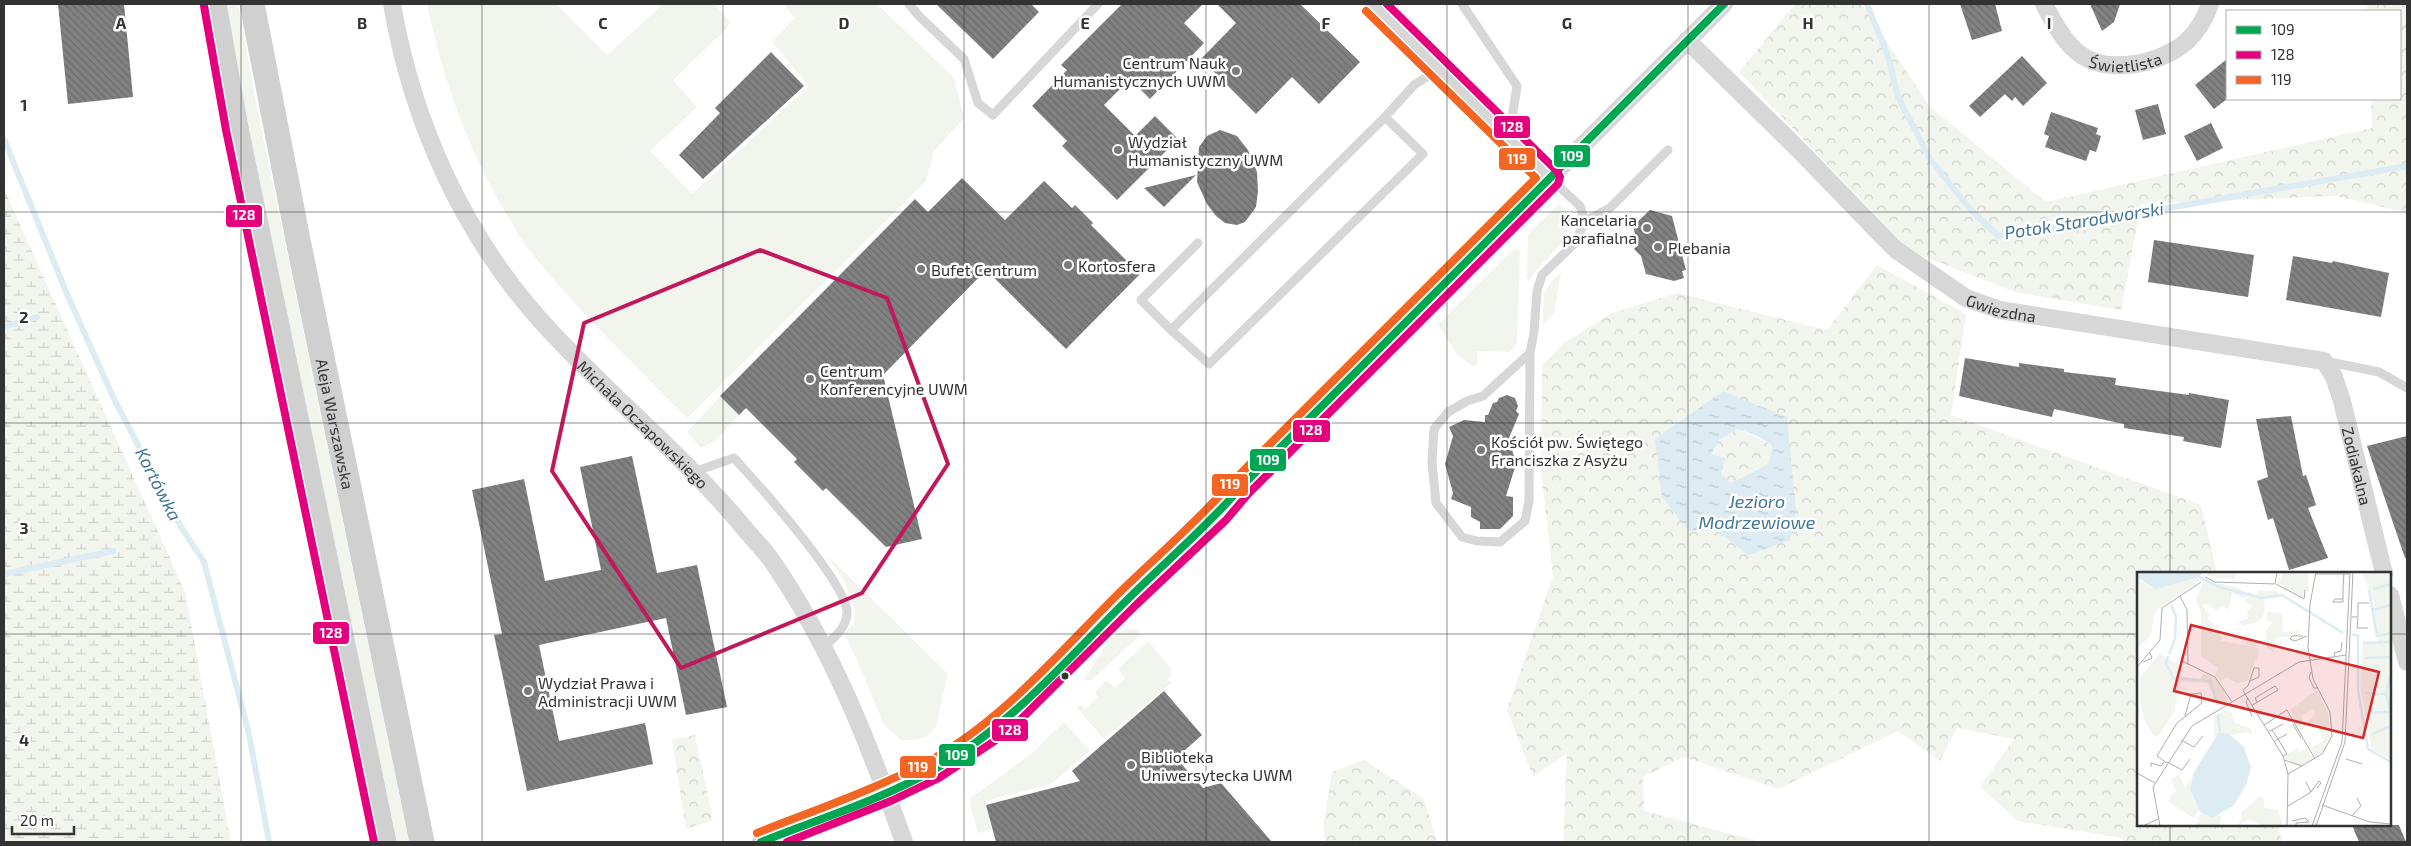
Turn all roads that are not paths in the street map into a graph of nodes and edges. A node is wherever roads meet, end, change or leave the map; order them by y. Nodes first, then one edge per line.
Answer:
1 (214, 4) edge
2 (252, 4) edge
3 (392, 4) edge
4 (909, 4) edge
5 (1098, 4) edge
6 (1373, 4) edge
7 (1462, 4) edge
8 (1724, 4) edge
9 (2044, 4) edge
10 (2210, 4) edge
11 (1687, 40) junction
12 (1439, 69) junction
13 (1385, 117) junction
14 (1509, 138) junction
15 (1668, 150) dead end
16 (1550, 178) junction
17 (1586, 221) junction
18 (1198, 243) dead end
19 (1171, 330) junction
20 (1530, 353) junction
21 (2324, 361) junction
22 (2407, 388) edge
23 (693, 472) junction
24 (2384, 572) edge
25 (2391, 599) edge
26 (824, 647) junction
27 (2407, 662) edge
28 (887, 792) junction
29 (384, 842) edge
30 (422, 842) edge
31 (762, 842) edge
32 (904, 842) edge

1 - 29 main road
2 - 30 main road, Aleja Warszawska
3 - 23 street, Michała Oczapowskiego
4 - 5 lane
6 - 12 street
7 - 14 lane
8 - 11 street
9 - 10 street, Świetlista
11 - 16 street
11 - 21 street, Gwiezdna
12 - 13 lane
12 - 14 street
13 - 19 lane
13 - 19 lane
14 - 16 street
15 - 17 lane
16 - 17 lane
16 - 28 street
17 - 20 lane
18 - 19 lane
20 - 20 lane
21 - 22 lane, Gwiezdna
21 - 24 street, Zodiakalna
23 - 26 street, Michała Oczapowskiego
23 - 26 lane
25 - 27 street
26 - 28 street, Michała Oczapowskiego
28 - 31 street
28 - 32 street, Michała Oczapowskiego

